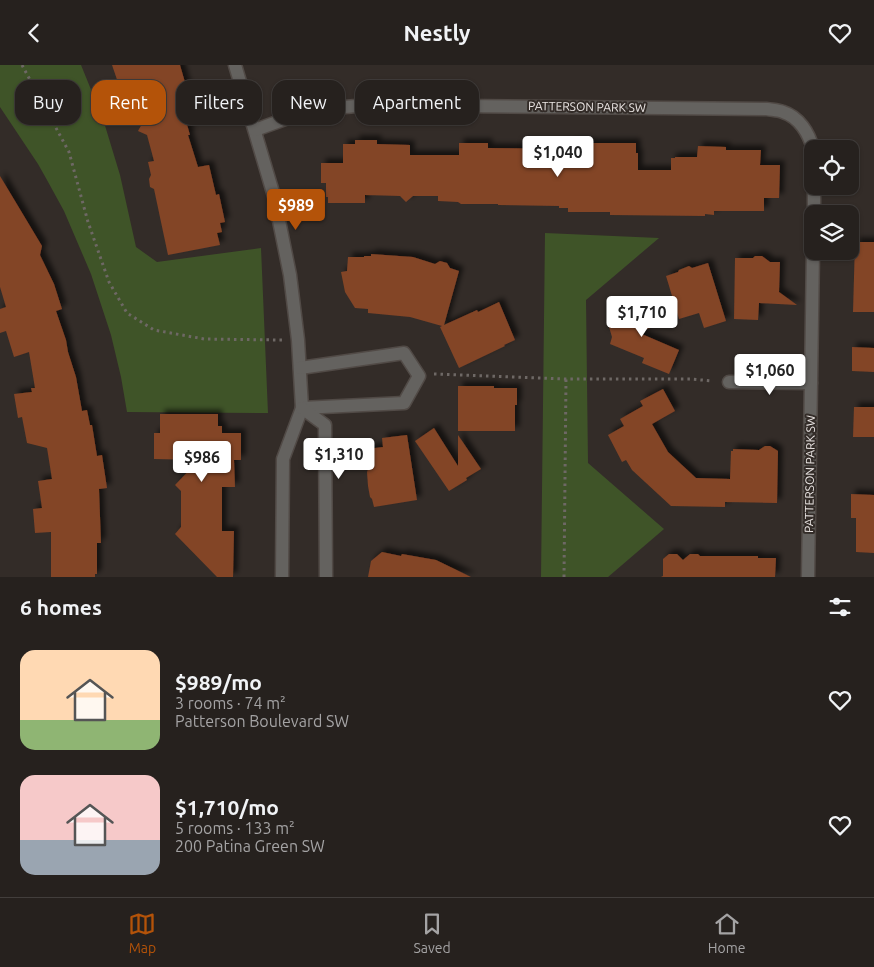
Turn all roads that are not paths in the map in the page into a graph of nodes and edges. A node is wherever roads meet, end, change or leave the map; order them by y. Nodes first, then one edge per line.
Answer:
1 (235, 65) edge
2 (255, 129) junction
3 (811, 140) edge
4 (813, 260) edge
5 (300, 369) junction
6 (729, 382) road end
7 (811, 383) junction
8 (302, 408) junction
9 (282, 577) edge
10 (326, 577) edge
11 (808, 577) edge

1 - 2 street
2 - 3 street, PATTERSON PARK SW
2 - 5 street
4 - 7 street, PATTERSON PARK SW
5 - 8 street
5 - 8 street
6 - 7 street
7 - 11 street, PATTERSON PARK SW
8 - 9 street
8 - 10 street

